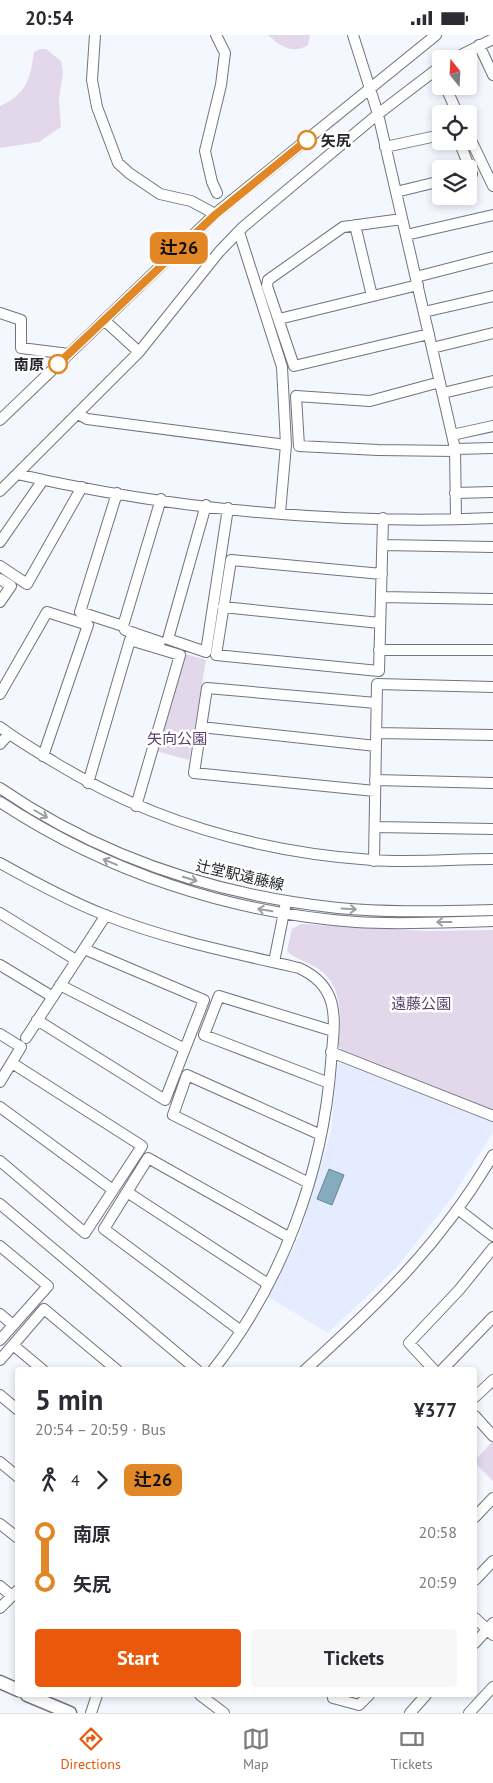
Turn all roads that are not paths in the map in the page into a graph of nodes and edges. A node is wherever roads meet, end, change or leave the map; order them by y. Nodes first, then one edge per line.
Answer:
1 (94, 35) edge
2 (216, 35) edge
3 (353, 35) edge
4 (436, 35) edge
5 (493, 39) edge
6 (479, 45) junction
7 (470, 50) edge
8 (493, 75) edge
9 (432, 77) edge
10 (370, 88) junction
11 (378, 114) junction
12 (432, 137) edge
13 (385, 147) junction
14 (476, 150) edge
15 (432, 183) edge
16 (493, 186) edge
17 (396, 192) junction
18 (217, 193) dead end
19 (215, 215) junction
20 (493, 215) edge
21 (402, 219) junction
22 (355, 225) junction
23 (239, 232) junction
24 (406, 235) junction
25 (493, 257) edge
26 (416, 281) junction
27 (493, 296) edge
28 (372, 297) junction
29 (0, 313) edge
30 (424, 313) junction
31 (278, 319) junction
32 (104, 320) junction
33 (493, 333) edge
34 (429, 334) junction
35 (432, 348) junction
36 (139, 352) junction
37 (69, 354) junction
38 (493, 381) edge
39 (440, 382) junction
40 (442, 393) junction
41 (78, 414) junction
42 (0, 420) edge
43 (493, 426) edge
44 (452, 435) junction
45 (286, 445) junction
46 (493, 447) edge
47 (455, 450) junction
48 (17, 474) junction
49 (43, 480) junction
50 (82, 487) junction
51 (0, 491) edge
52 (493, 492) edge
53 (116, 493) junction
54 (455, 493) junction
55 (161, 499) junction
56 (206, 505) junction
57 (228, 508) junction
58 (280, 513) junction
59 (383, 518) junction
60 (493, 518) edge
61 (456, 519) junction
62 (0, 542) edge
63 (383, 545) junction
64 (493, 547) edge
65 (0, 566) edge
66 (382, 574) junction
67 (0, 579) edge
68 (381, 597) junction
69 (493, 599) edge
70 (0, 602) edge
71 (223, 607) junction
72 (380, 623) junction
73 (123, 626) junction
74 (168, 639) junction
75 (379, 649) junction
76 (493, 650) edge
77 (493, 687) edge
78 (0, 694) edge
79 (376, 703) junction
80 (0, 727) edge
81 (201, 727) junction
82 (376, 733) junction
83 (9, 734) junction
84 (493, 735) edge
85 (0, 745) edge
86 (376, 747) junction
87 (43, 756) junction
88 (375, 780) junction
89 (88, 783) junction
90 (493, 783) edge
91 (0, 788) edge
92 (375, 791) junction
93 (0, 803) edge
94 (136, 806) junction
95 (375, 827) junction
96 (493, 829) edge
97 (493, 859) edge
98 (374, 861) junction
99 (0, 863) edge
100 (286, 901) junction
101 (493, 910) edge
102 (0, 913) edge
103 (284, 914) junction
104 (106, 915) junction
105 (493, 921) edge
106 (84, 949) junction
107 (76, 960) junction
108 (274, 962) junction
109 (0, 965) edge
110 (60, 985) junction
111 (52, 997) junction
112 (37, 1020) junction
113 (332, 1031) junction
114 (0, 1034) edge
115 (26, 1038) dead end
116 (185, 1049) junction
117 (331, 1052) junction
118 (12, 1063) junction
119 (0, 1082) edge
120 (329, 1083) junction
121 (0, 1107) edge
122 (493, 1116) edge
123 (321, 1135) junction
124 (493, 1155) edge
125 (0, 1161) edge
126 (309, 1183) junction
127 (113, 1190) junction
128 (127, 1192) junction
129 (0, 1204) edge
130 (458, 1210) junction
131 (493, 1236) edge
132 (290, 1238) junction
133 (0, 1246) edge
134 (493, 1248) edge
135 (268, 1284) junction
136 (0, 1314) edge
137 (493, 1317) edge
138 (13, 1325) junction
139 (241, 1331) junction
140 (0, 1340) edge
141 (13, 1345) junction
142 (0, 1360) edge
143 (39, 1367) edge
144 (113, 1367) edge
145 (193, 1367) edge
146 (214, 1367) edge
147 (307, 1367) edge
148 (431, 1367) edge
149 (445, 1367) edge
150 (493, 1380) edge
151 (0, 1395) edge
152 (477, 1395) edge
153 (15, 1408) edge
154 (477, 1418) edge
155 (493, 1435) edge
156 (0, 1462) edge
157 (15, 1474) edge
158 (493, 1497) edge
159 (477, 1515) edge
160 (0, 1524) edge
161 (15, 1536) edge
162 (493, 1561) edge
163 (477, 1578) edge
164 (0, 1586) edge
165 (15, 1594) edge
166 (0, 1608) edge
167 (477, 1619) edge
168 (491, 1629) edge
169 (477, 1641) edge
170 (0, 1682) edge
171 (493, 1687) edge
172 (15, 1690) edge
173 (31, 1697) edge
174 (96, 1697) edge
175 (203, 1697) edge
176 (333, 1697) edge
177 (367, 1697) edge
178 (424, 1697) edge
179 (70, 1713) edge
180 (91, 1713) edge
181 (224, 1713) edge
182 (410, 1713) edge
183 (469, 1713) edge

1 - 19 street
2 - 18 street
3 - 10 street
4 - 10 street
5 - 6 street
6 - 7 street
6 - 8 street
9 - 11 street
10 - 11 street
10 - 19 street
11 - 13 street
11 - 23 street
12 - 13 street
13 - 17 street
14 - 16 street
15 - 17 street
17 - 21 street
19 - 32 street
20 - 24 street
21 - 22 street
21 - 24 street
22 - 28 street
22 - 31 street
23 - 36 street
23 - 45 street
24 - 26 street
25 - 26 street
26 - 28 street
26 - 30 street
27 - 30 street
28 - 31 street
29 - 37 street
30 - 34 street
31 - 34 street
32 - 36 street
32 - 37 street
33 - 35 street
34 - 35 street
35 - 39 street
36 - 41 street
37 - 42 street
38 - 40 street
39 - 40 street
39 - 47 street
40 - 44 street
41 - 45 street
41 - 48 street
43 - 44 street
44 - 47 street
45 - 58 street
46 - 47 street
47 - 54 street
48 - 49 street
48 - 51 street
49 - 50 street
49 - 62 street
50 - 53 street
50 - 65 street
52 - 54 street
53 - 55 street
53 - 73 street
54 - 61 street
55 - 56 street
55 - 73 street
56 - 57 street
56 - 74 street
57 - 58 street
57 - 74 street
58 - 59 street
59 - 61 street
59 - 63 street
60 - 61 street
63 - 64 street
63 - 66 street
66 - 68 street
66 - 71 street
67 - 70 street
68 - 69 street
68 - 72 street
71 - 72 street
71 - 75 street
72 - 75 street
73 - 74 street
75 - 76 street
77 - 79 street
78 - 87 street
79 - 81 street
79 - 82 street
80 - 83 street
81 - 86 street
81 - 92 street
82 - 84 street
82 - 86 street
83 - 85 street
83 - 87 street
86 - 88 street
87 - 89 street
88 - 90 street
88 - 92 street
89 - 94 street
89 - 94 street
91 -> 100 street, 辻堂駅遠藤線
92 - 95 street
103 -> 93 street, 辻堂駅遠藤線
94 - 98 street
95 - 96 street
95 - 98 street
97 - 98 street
99 - 104 street
100 -> 101 street, 辻堂駅遠藤線
100 - 103 street
102 - 107 street
105 -> 103 street, 辻堂駅遠藤線
103 - 108 street
104 - 106 street
104 - 108 street
106 - 107 street
106 - 116 street
107 - 110 street
108 - 113 street
109 - 111 street
110 - 111 street
110 - 116 street
111 - 112 street
112 - 115 street
112 - 116 street
113 - 117 street
113 - 120 street
114 - 118 street
117 - 120 street
117 - 122 street
118 - 119 street
118 - 127 street
120 - 123 street
121 - 127 street
123 - 126 street
123 - 126 street
124 - 130 street
125 - 127 street
126 - 132 street
128 - 132 street
128 - 135 street
128 - 139 street
129 - 145 street
130 - 131 street
130 - 147 street
132 - 135 street
133 - 138 street
134 - 148 street
135 - 139 street
136 - 138 street
137 - 149 street
138 - 140 street
139 - 146 street
141 - 142 street
141 - 143 street
141 - 144 street
150 - 152 street
151 - 153 street
154 - 155 street
156 - 157 street
158 - 159 street
160 - 161 street
162 - 163 street
164 - 165 street
165 - 166 street
167 - 168 street
168 - 169 street
170 - 172 main road
171 - 183 street
173 - 179 main road
174 - 180 street
175 - 181 street
176 - 177 street
178 - 182 street

